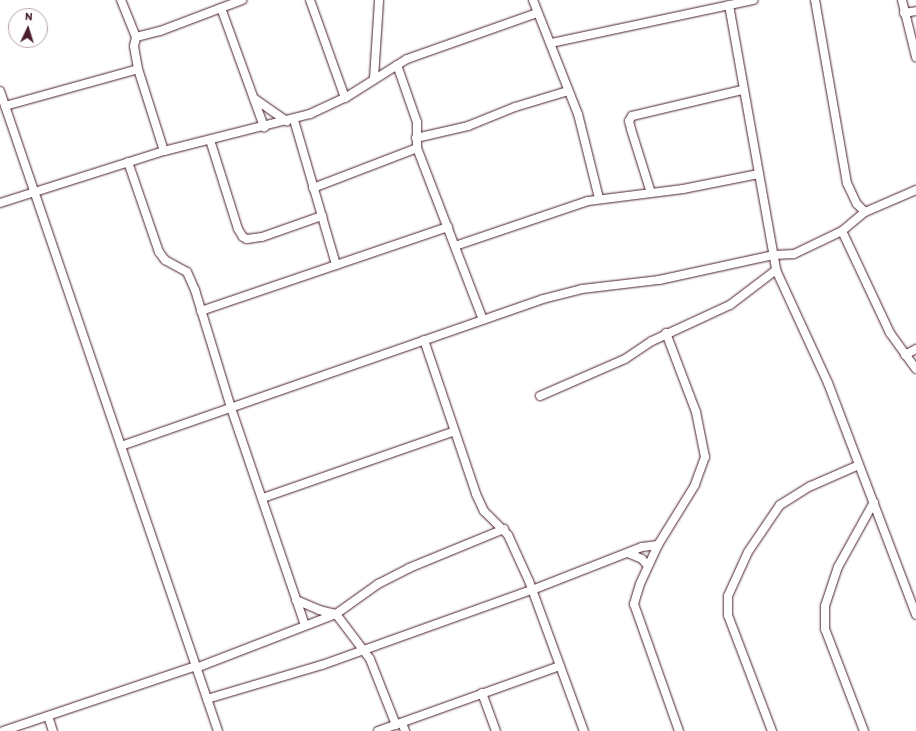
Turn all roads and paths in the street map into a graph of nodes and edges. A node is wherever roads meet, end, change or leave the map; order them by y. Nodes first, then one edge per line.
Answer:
1 (120, 0) edge
2 (242, 0) edge
3 (310, 0) edge
4 (379, 0) edge
5 (533, 0) edge
6 (753, 0) edge
7 (815, 0) edge
8 (902, 0) edge
9 (729, 5) junction
10 (221, 8) junction
11 (916, 11) edge
12 (537, 13) junction
13 (904, 13) junction
14 (136, 37) junction
15 (551, 43) junction
16 (916, 57) edge
17 (397, 65) junction
18 (138, 69) junction
19 (374, 78) junction
20 (568, 90) junction
21 (742, 90) junction
22 (0, 91) edge
23 (253, 97) junction
24 (345, 98) junction
25 (5, 106) junction
26 (291, 120) junction
27 (264, 127) junction
28 (416, 138) junction
29 (210, 140) junction
30 (417, 148) junction
31 (164, 151) junction
32 (128, 162) junction
33 (760, 174) junction
34 (313, 188) junction
35 (916, 190) edge
36 (34, 191) junction
37 (651, 193) junction
38 (599, 198) junction
39 (0, 203) edge
40 (865, 212) junction
41 (322, 216) junction
42 (448, 227) junction
43 (842, 232) junction
44 (454, 246) junction
45 (774, 255) junction
46 (336, 265) junction
47 (776, 270) junction
48 (201, 311) junction
49 (483, 320) junction
50 (666, 334) junction
51 (424, 340) junction
52 (916, 348) edge
53 (905, 355) junction
54 (916, 369) edge
55 (540, 396) dead end
56 (231, 408) junction
57 (453, 432) junction
58 (121, 446) junction
59 (859, 465) junction
60 (263, 498) junction
61 (874, 502) junction
62 (504, 529) junction
63 (658, 545) junction
64 (628, 552) junction
65 (648, 566) junction
66 (532, 590) junction
67 (296, 600) junction
68 (336, 614) junction
69 (916, 615) edge
70 (305, 625) junction
71 (362, 649) junction
72 (560, 666) junction
73 (196, 667) junction
74 (482, 693) junction
75 (207, 699) junction
76 (48, 716) junction
77 (401, 726) edge
78 (3, 731) edge
79 (53, 731) edge
80 (218, 731) edge
81 (378, 731) edge
82 (496, 731) edge
83 (584, 731) edge
84 (679, 731) edge
85 (772, 731) edge
86 (864, 731) edge

1 - 14 street
2 - 10 street
3 - 24 street
4 - 19 street
5 - 12 street
6 - 9 street
7 - 40 street
8 - 13 street
9 - 15 street
9 - 21 street
10 - 14 street
10 - 23 street
11 - 13 street
12 - 15 street
12 - 17 street
13 - 16 street
14 - 18 street
15 - 20 street
17 - 19 street
17 - 28 street
18 - 25 street
18 - 31 street
19 - 24 street
20 - 28 street
20 - 38 street
21 - 33 street
21 - 37 street
22 - 25 street
23 - 26 street
23 - 27 street
24 - 26 street
25 - 36 street
26 - 27 street
26 - 34 street
27 - 29 street
28 - 30 street
29 - 31 street
29 - 41 street
30 - 34 street
30 - 42 street
31 - 32 street
32 - 36 street
32 - 48 street
33 - 37 street
33 - 45 street
34 - 41 street
35 - 40 street
36 - 39 street
36 - 58 street
37 - 38 street
38 - 44 street
40 - 43 street
41 - 46 street
42 - 44 street
42 - 46 street
43 - 45 street
43 - 53 street
44 - 49 street
45 - 47 street
45 - 49 street
46 - 48 street
47 - 50 street
47 - 59 street
48 - 56 street
49 - 51 street
50 - 55 street
50 - 63 street
51 - 56 street
51 - 57 street
52 - 53 street
53 - 54 street
56 - 58 street
56 - 60 street
57 - 60 street
57 - 62 street
58 - 73 street
59 - 61 street
59 - 85 street
60 - 67 street
61 - 69 street
61 - 86 street
62 - 66 street
62 - 68 street
63 - 64 street
63 - 65 street
64 - 65 street
64 - 66 street
65 - 84 street
66 - 71 street
66 - 72 street
67 - 68 street
67 - 70 street
68 - 70 street
68 - 71 street
70 - 73 street
71 - 75 street
71 - 77 street
72 - 74 street
72 - 83 street
73 - 75 street
73 - 76 street
74 - 77 street
74 - 82 street
75 - 80 street
76 - 78 street
76 - 79 street
77 - 81 street

